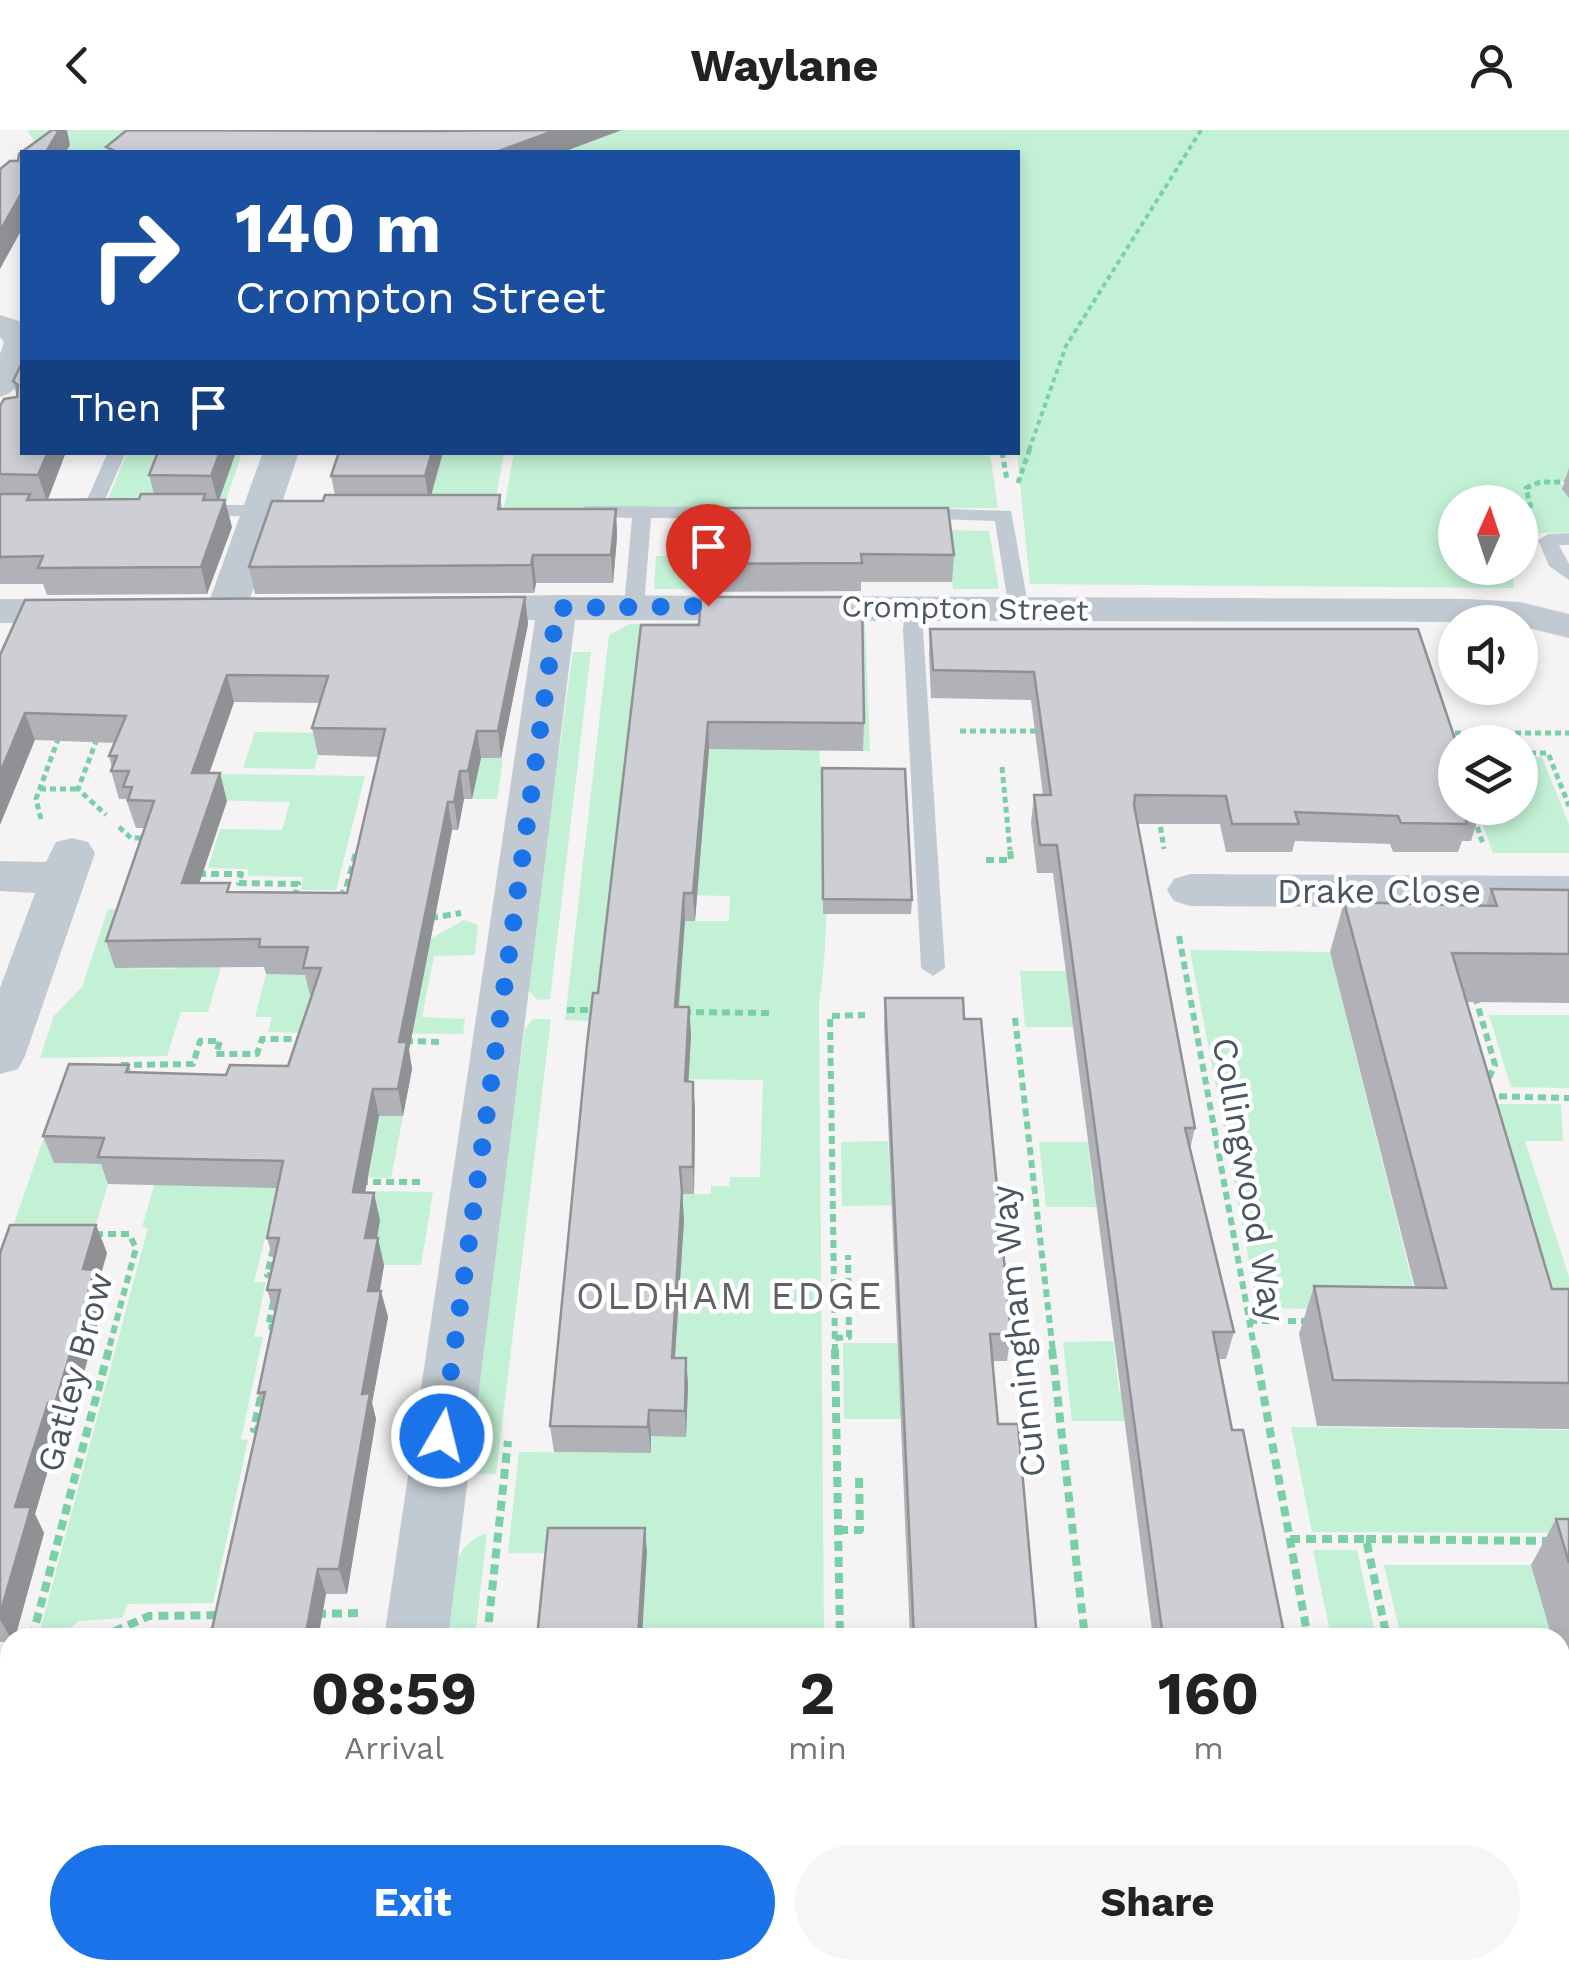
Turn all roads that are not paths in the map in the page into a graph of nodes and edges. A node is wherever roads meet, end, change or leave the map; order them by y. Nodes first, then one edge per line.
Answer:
1 (0, 325) edge
2 (20, 345) edge
3 (20, 352) edge
4 (0, 388) edge
5 (117, 455) edge
6 (280, 455) edge
7 (170, 511) edge
8 (274, 511) junction
9 (92, 512) edge
10 (563, 512) edge
11 (642, 512) junction
12 (757, 513) edge
13 (892, 514) edge
14 (1569, 540) edge
15 (1569, 574) edge
16 (634, 606) junction
17 (916, 606) junction
18 (557, 608) junction
19 (420, 609) edge
20 (120, 610) edge
21 (227, 610) edge
22 (1019, 610) junction
23 (0, 612) edge
24 (1566, 621) edge
25 (0, 876) edge
26 (1178, 892) road end
27 (1569, 892) edge
28 (933, 968) dead end
29 (0, 1056) edge
30 (417, 1628) edge

1 - 2 street
3 - 4 street
5 - 9 lane
6 - 8 street
7 - 8 lane
8 - 21 street
10 - 11 lane
11 - 12 lane
11 - 16 lane
13 - 22 lane
14 - 15 lane
16 - 17 street, Crompton Street
16 - 18 street, Crompton Street
17 - 22 street, Crompton Street
17 - 28 lane
18 - 19 street, Crompton Street
18 - 30 street
20 - 23 street
22 - 24 street, Crompton Street
25 - 29 street
26 - 27 street, Drake Close

